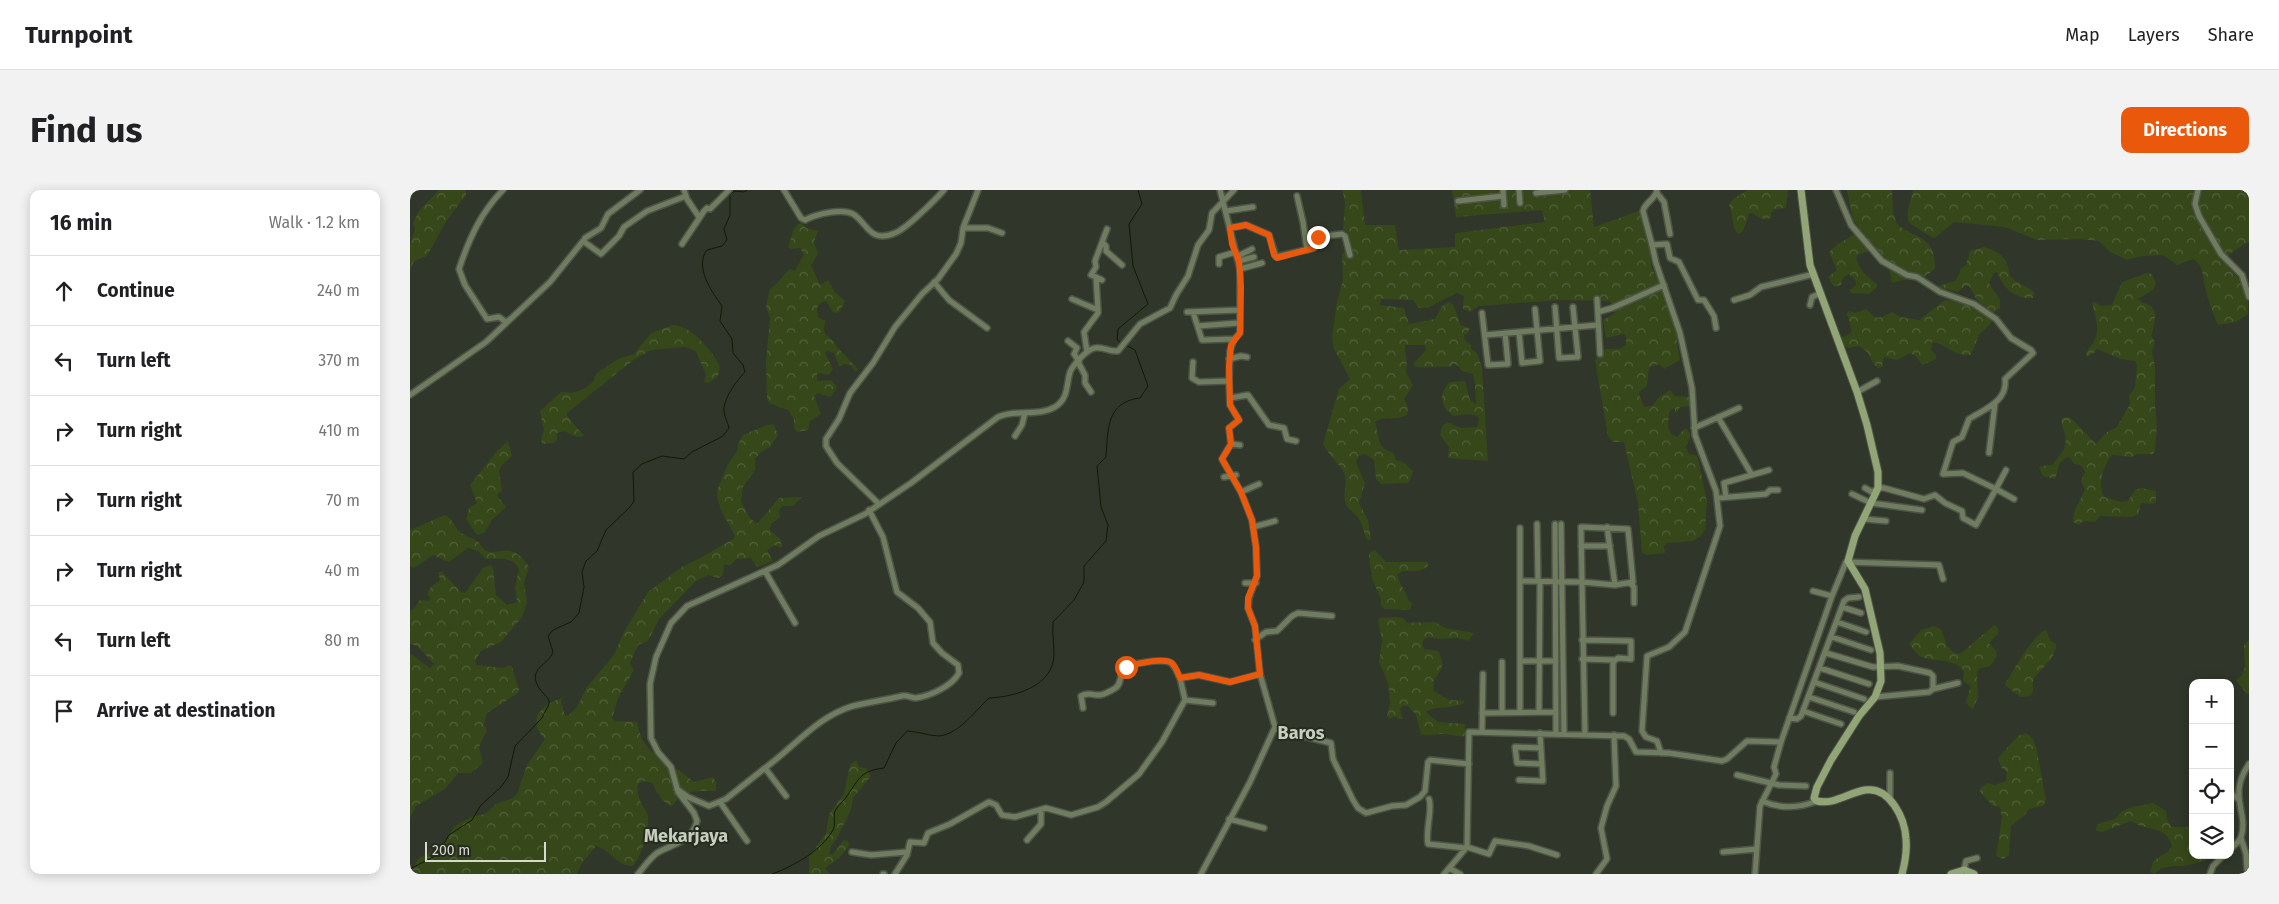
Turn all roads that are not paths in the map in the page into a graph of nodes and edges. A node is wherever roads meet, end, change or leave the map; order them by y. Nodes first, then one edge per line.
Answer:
1 (504, 190) edge
2 (640, 190) edge
3 (729, 190) edge
4 (784, 190) edge
5 (944, 190) edge
6 (978, 190) edge
7 (1220, 190) edge
8 (1234, 190) edge
9 (1519, 190) edge
10 (1565, 190) edge
11 (1801, 190) edge
12 (1836, 190) edge
13 (2198, 190) edge
14 (1535, 192) edge
15 (1657, 192) edge
16 (685, 193) edge
17 (1503, 193) edge
18 (1297, 196) dead end
19 (1536, 200) dead end
20 (1458, 201) dead end
21 (1224, 202) junction
22 (1520, 203) dead end
23 (1504, 205) dead end
24 (1253, 206) dead end
25 (1226, 211) junction
26 (699, 217) junction
27 (963, 228) junction
28 (1230, 228) junction
29 (1107, 229) dead end
30 (1002, 233) dead end
31 (1670, 234) dead end
32 (584, 240) junction
33 (1103, 243) junction
34 (682, 244) dead end
35 (1652, 245) junction
36 (1252, 249) dead end
37 (1307, 250) junction
38 (1350, 255) dead end
39 (1238, 256) junction
40 (1254, 257) dead end
41 (1262, 263) dead end
42 (1219, 264) dead end
43 (1122, 265) dead end
44 (1240, 269) junction
45 (1814, 274) junction
46 (1096, 277) junction
47 (1102, 280) dead end
48 (934, 282) junction
49 (1664, 285) junction
50 (1821, 293) junction
51 (2249, 297) edge
52 (1072, 299) dead end
53 (1597, 299) dead end
54 (1734, 300) dead end
55 (1810, 305) dead end
56 (1555, 307) dead end
57 (1573, 307) dead end
58 (1536, 309) dead end
59 (1098, 310) junction
60 (1240, 310) junction
61 (1598, 312) junction
62 (1482, 313) dead end
63 (506, 322) junction
64 (1239, 323) junction
65 (1198, 326) junction
66 (1598, 326) junction
67 (1575, 327) junction
68 (987, 328) dead end
69 (1716, 328) dead end
70 (1557, 329) junction
71 (1537, 330) junction
72 (1519, 332) junction
73 (1505, 333) junction
74 (1485, 334) junction
75 (1234, 339) junction
76 (1068, 341) dead end
77 (1087, 352) junction
78 (1600, 354) dead end
79 (1247, 357) dead end
80 (1230, 359) junction
81 (1192, 362) dead end
82 (1077, 363) junction
83 (1877, 381) dead end
84 (1229, 382) junction
85 (1092, 392) dead end
86 (1857, 392) junction
87 (410, 395) edge
88 (1230, 398) junction
89 (1995, 403) junction
90 (1739, 408) dead end
91 (1025, 413) junction
92 (1718, 417) junction
93 (1694, 428) junction
94 (1015, 436) dead end
95 (1296, 441) dead end
96 (1231, 444) junction
97 (1240, 445) dead end
98 (1989, 453) dead end
99 (1769, 470) dead end
100 (2006, 470) dead end
101 (1752, 475) junction
102 (1234, 476) junction
103 (1224, 477) dead end
104 (1260, 484) dead end
105 (1865, 488) dead end
106 (1878, 488) junction
107 (1996, 489) junction
108 (1778, 490) dead end
109 (1241, 492) junction
110 (1852, 494) dead end
111 (1726, 496) junction
112 (1718, 498) junction
113 (2014, 499) dead end
114 (878, 503) junction
115 (1872, 503) junction
116 (869, 510) junction
117 (1922, 510) dead end
118 (1864, 519) junction
119 (1581, 520) dead end
120 (1275, 521) dead end
121 (1886, 521) dead end
122 (1536, 524) dead end
123 (1555, 524) dead end
124 (1561, 524) dead end
125 (1253, 527) junction
126 (1581, 527) junction
127 (1607, 527) junction
128 (1520, 528) dead end
129 (1254, 536) junction
130 (1247, 538) dead end
131 (1581, 546) junction
132 (1610, 546) junction
133 (1848, 561) junction
134 (765, 571) junction
135 (1942, 578) dead end
136 (1520, 581) junction
137 (1539, 581) junction
138 (1556, 581) junction
139 (1563, 581) junction
140 (1582, 582) junction
141 (1245, 583) dead end
142 (1256, 583) junction
143 (1631, 584) junction
144 (1615, 585) junction
145 (1813, 590) dead end
146 (1832, 596) junction
147 (1858, 597) dead end
148 (1634, 603) dead end
149 (1842, 607) junction
150 (1861, 613) dead end
151 (1332, 616) dead end
152 (1837, 622) junction
153 (795, 623) dead end
154 (1866, 632) dead end
155 (1832, 637) junction
156 (1255, 640) junction
157 (1582, 640) junction
158 (1871, 650) dead end
159 (1826, 653) junction
160 (1582, 659) junction
161 (1614, 660) junction
162 (1520, 661) junction
163 (1539, 661) junction
164 (1556, 661) junction
165 (1502, 662) dead end
166 (1820, 668) junction
167 (1881, 668) junction
168 (1260, 674) junction
169 (1483, 674) dead end
170 (1180, 678) junction
171 (1814, 682) junction
172 (1870, 684) dead end
173 (1958, 684) dead end
174 (1933, 689) junction
175 (1875, 697) junction
176 (1808, 698) junction
177 (1864, 698) dead end
178 (1184, 700) junction
179 (1213, 702) dead end
180 (1083, 708) dead end
181 (1520, 711) junction
182 (1803, 711) junction
183 (1539, 712) junction
184 (1556, 712) junction
185 (1854, 712) dead end
186 (1482, 713) junction
187 (1502, 713) junction
188 (1613, 713) dead end
189 (1789, 718) junction
190 (1841, 724) dead end
191 (1275, 730) junction
192 (1482, 732) junction
193 (1540, 733) junction
194 (1556, 733) junction
195 (1564, 733) junction
196 (1585, 735) junction
197 (1614, 735) junction
198 (1781, 742) junction
199 (1541, 748) junction
200 (1661, 753) junction
201 (1469, 764) junction
202 (1542, 764) junction
203 (2249, 764) edge
204 (765, 768) junction
205 (1890, 773) dead end
206 (1737, 775) dead end
207 (1520, 780) dead end
208 (1772, 783) junction
209 (1796, 784) dead end
210 (1806, 786) junction
211 (1816, 787) junction
212 (677, 788) junction
213 (786, 796) dead end
214 (2234, 796) edge
215 (1428, 799) dead end
216 (1890, 800) junction
217 (1762, 801) junction
218 (1817, 801) junction
219 (2239, 801) junction
220 (720, 802) junction
221 (1041, 810) junction
222 (1229, 819) junction
223 (1264, 828) dead end
224 (2241, 838) junction
225 (1027, 840) dead end
226 (748, 841) dead end
227 (2234, 845) edge
228 (1467, 847) junction
229 (1757, 849) junction
230 (852, 852) dead end
231 (907, 852) junction
232 (1723, 852) dead end
233 (1557, 855) dead end
234 (1977, 858) dead end
235 (2220, 859) edge
236 (1449, 868) junction
237 (2247, 868) dead end
238 (1964, 870) junction
239 (638, 874) edge
240 (895, 874) edge
241 (1201, 874) edge
242 (1444, 874) edge
243 (1460, 874) edge
244 (1596, 874) edge
245 (1755, 874) edge
246 (1902, 874) edge
247 (1951, 874) edge
248 (1974, 874) edge
249 (2210, 874) edge

1 - 63 street
2 - 32 street
3 - 26 street
4 - 5 street
6 - 27 street
7 - 21 street
8 - 21 street
9 - 22 street
10 - 14 street
11 - 45 street
12 - 89 street
13 - 51 street
14 - 19 street
15 - 31 street
15 - 35 street
16 - 26 street
16 - 32 street
17 - 20 street
17 - 23 street
18 - 37 street
21 - 25 street
21 - 77 street
24 - 25 street
25 - 28 street
26 - 34 street
27 - 30 street
27 - 48 street
28 - 37 street
28 - 39 street
29 - 33 street
32 - 63 street
33 - 43 street
33 - 46 street
35 - 49 street
35 - 69 street
36 - 39 street
37 - 38 street
39 - 40 street
39 - 42 street
39 - 44 street
41 - 44 street
44 - 60 street
45 - 50 street
45 - 54 street
46 - 47 street
46 - 59 street
48 - 68 street
48 - 114 street
49 - 61 street
49 - 93 street
50 - 55 street
50 - 86 street
52 - 59 street
53 - 61 street
56 - 70 street
57 - 67 street
58 - 71 street
59 - 77 street
60 - 64 street
60 - 65 street
61 - 66 street
62 - 74 street
63 - 87 street
64 - 65 street
64 - 75 street
65 - 75 street
66 - 67 street
66 - 78 street
67 - 70 street
67 - 70 street
70 - 71 street
71 - 72 street
71 - 72 street
72 - 73 street
73 - 74 street
73 - 74 street
75 - 80 street
76 - 82 street
77 - 82 street
79 - 80 street
80 - 84 street
81 - 84 street
82 - 85 street
82 - 91 street
83 - 86 street
84 - 88 street
86 - 106 street
88 - 95 street
88 - 96 street
89 - 98 street
89 - 107 street
90 - 92 street
91 - 94 street
91 - 114 street
92 - 93 street
92 - 101 street
93 - 112 street
96 - 97 street
96 - 102 street
99 - 101 street
100 - 107 street
101 - 111 street
102 - 103 street
102 - 109 street
104 - 109 street
105 - 106 street
106 - 107 street
106 - 115 street
107 - 113 street
108 - 111 street
109 - 125 street
110 - 115 street
111 - 112 street
112 - 200 street
114 - 116 street
115 - 117 street
115 - 118 street
116 - 134 street
116 - 204 street
118 - 121 street
118 - 133 street
119 - 126 street
120 - 125 street
122 - 137 street
123 - 138 street
124 - 139 street
125 - 129 street
126 - 127 street
126 - 131 street
127 - 132 street
127 - 143 street
128 - 136 street
129 - 130 street
129 - 142 street
131 - 132 street
131 - 140 street
132 - 144 street
133 - 135 street
133 - 146 street
133 - 167 street
134 - 153 street
134 - 212 street
136 - 137 street
136 - 162 street
137 - 138 street
137 - 163 street
138 - 139 street
138 - 164 street
139 - 140 street
139 - 195 street
140 - 144 street
140 - 157 street
141 - 142 street
142 - 156 street
143 - 144 street
143 - 148 street
145 - 146 street
146 - 189 street
147 - 149 street
149 - 150 street
149 - 152 street
151 - 156 street
152 - 154 street
152 - 155 street
155 - 158 street
155 - 159 street
156 - 168 street
157 - 160 street
157 - 161 street
159 - 166 street
159 - 167 street
160 - 161 street
160 - 196 street
161 - 188 street
162 - 163 street
162 - 181 street
163 - 164 street
163 - 183 street
164 - 184 street
165 - 187 street
166 - 171 street
166 - 172 street
167 - 174 street
167 - 175 street
168 - 170 street
168 - 191 street
169 - 186 street
170 - 178 street
170 - 180 street
171 - 176 street
171 - 177 street
173 - 174 street
174 - 175 street
175 - 211 street
176 - 182 street
176 - 185 street
178 - 179 street
178 - 221 street
181 - 183 street
181 - 187 street
182 - 189 street
182 - 190 street
183 - 184 street
184 - 194 street
186 - 187 street
186 - 192 street
189 - 198 street
191 - 201 street
191 - 222 street
192 - 193 street
192 - 201 street
193 - 194 street
193 - 199 street
194 - 195 street
195 - 196 street
196 - 197 street
197 - 200 street
197 - 244 street
198 - 200 street
198 - 208 street
199 - 202 street
199 - 202 street
201 - 228 street
202 - 207 street
203 - 219 street
204 - 213 street
204 - 220 street
205 - 216 street
206 - 208 street
208 - 210 street
208 - 217 street
209 - 210 street
210 - 211 street
211 - 218 street
212 - 220 street
212 - 239 street
214 - 219 street
215 - 228 street
216 - 218 street
216 - 246 street
217 - 218 street
217 - 229 street
219 - 224 street
220 - 226 street
221 - 225 street
221 - 231 street
222 - 223 street
222 - 241 street
224 - 227 street
224 - 237 street
228 - 233 street
228 - 236 street
229 - 232 street
229 - 245 street
230 - 231 street
231 - 240 street
234 - 238 street
235 - 249 street
236 - 242 street
236 - 243 street
238 - 247 street
238 - 248 street

